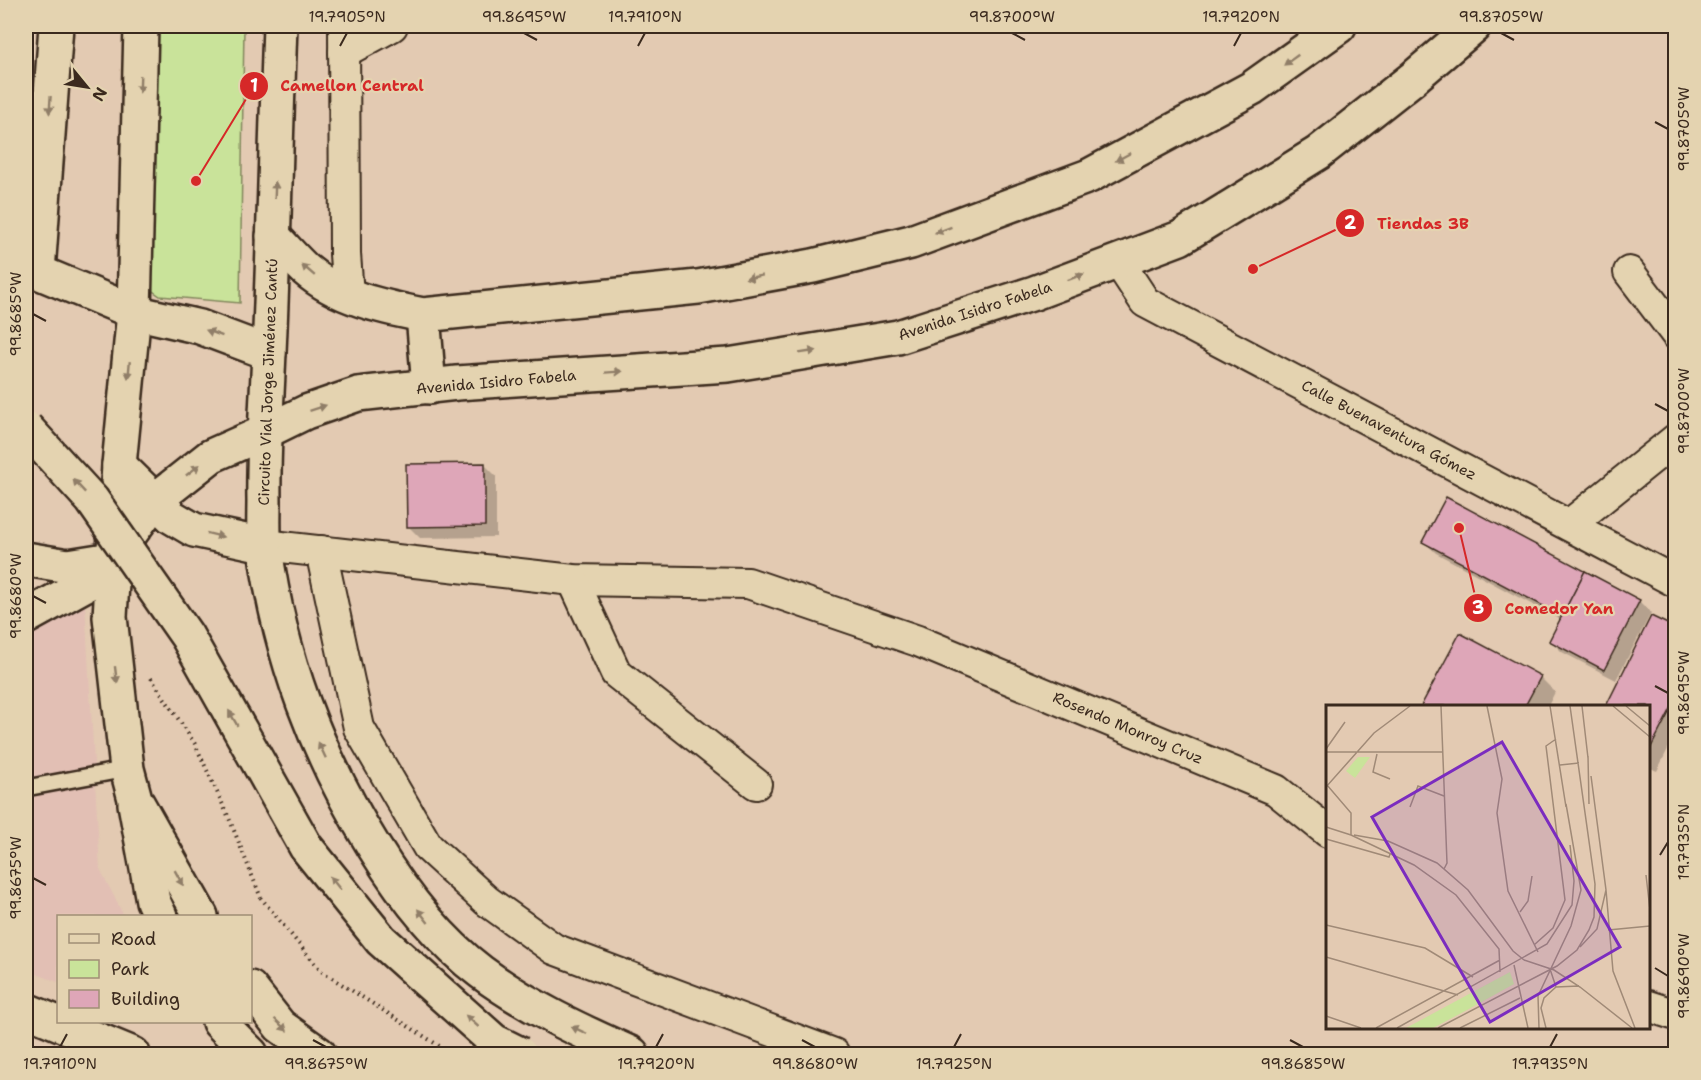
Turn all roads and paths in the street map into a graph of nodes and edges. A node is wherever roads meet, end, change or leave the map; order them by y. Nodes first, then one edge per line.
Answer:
1 (56, 26) edge
2 (141, 26) edge
3 (280, 26) edge
4 (392, 26) edge
5 (1339, 26) edge
6 (1474, 26) edge
7 (1442, 38) edge
8 (344, 39) edge
9 (273, 236) junction
10 (1118, 261) junction
11 (32, 269) edge
12 (1629, 272) dead end
13 (348, 295) junction
14 (134, 312) junction
15 (423, 315) junction
16 (1676, 334) edge
17 (269, 353) junction
18 (429, 387) junction
19 (26, 428) edge
20 (265, 432) junction
21 (1676, 439) edge
22 (119, 465) junction
23 (154, 501) junction
24 (1569, 525) junction
25 (264, 545) junction
26 (321, 551) junction
27 (26, 559) edge
28 (112, 559) junction
29 (573, 580) junction
30 (1676, 582) edge
31 (26, 616) edge
32 (149, 676) dead end
33 (131, 784) junction
34 (756, 784) dead end
35 (26, 788) edge
36 (1326, 830) edge
37 (160, 915) edge
38 (200, 915) edge
39 (252, 991) edge
40 (1650, 1007) edge
41 (26, 1010) edge
42 (1676, 1015) edge
43 (57, 1023) edge
44 (58, 1023) edge
45 (220, 1023) edge
46 (133, 1054) edge
47 (251, 1054) edge
48 (319, 1054) edge
49 (452, 1054) edge
50 (520, 1054) edge
51 (632, 1054) edge
52 (834, 1054) edge

1 -> 11 main road
2 -> 14 main road
9 -> 3 main road, Circuito Vial Jorge Jiménez Cantú
4 - 8 street
5 -> 15 main road
6 - 7 main road, Avenida Isidro Fabela
7 - 10 main road, Avenida Isidro Fabela
8 - 13 street
13 -> 9 main road
9 - 17 main road, Circuito Vial Jorge Jiménez Cantú
18 -> 10 main road, Avenida Isidro Fabela
10 - 24 street, Calle Buenaventura Gómez
11 - 14 main road
12 - 16 street
13 - 15 main road
17 -> 14 main road
14 -> 22 main road
15 - 18 main road
17 - 20 main road, Circuito Vial Jorge Jiménez Cantú
20 -> 18 main road, Avenida Isidro Fabela
50 -> 19 main road, bridge
23 -> 20 main road, Avenida Isidro Fabela
20 - 25 main road, Circuito Vial Jorge Jiménez Cantú
21 - 24 street
22 - 23 main road
22 - 28 main road
23 -> 25 main road
23 - 28 main road, Avenida Isidro Fabela
24 - 30 street, Calle Buenaventura Gómez
25 - 26 street, Rosendo Monroy Cruz
51 -> 25 main road, Circuito Vial Jorge Jiménez Cantú
26 - 29 street, Rosendo Monroy Cruz
26 - 52 street
27 - 28 main road
28 - 31 main road, Avenida Isidro Fabela
28 -> 33 main road
29 - 34 street
29 - 36 street, Rosendo Monroy Cruz
32 - 49 path
33 - 35 lane
33 - 37 main road
33 -> 38 main road
39 -> 48 main road
40 - 42 street
41 - 43 main road
44 - 46 main road
45 - 47 main road

